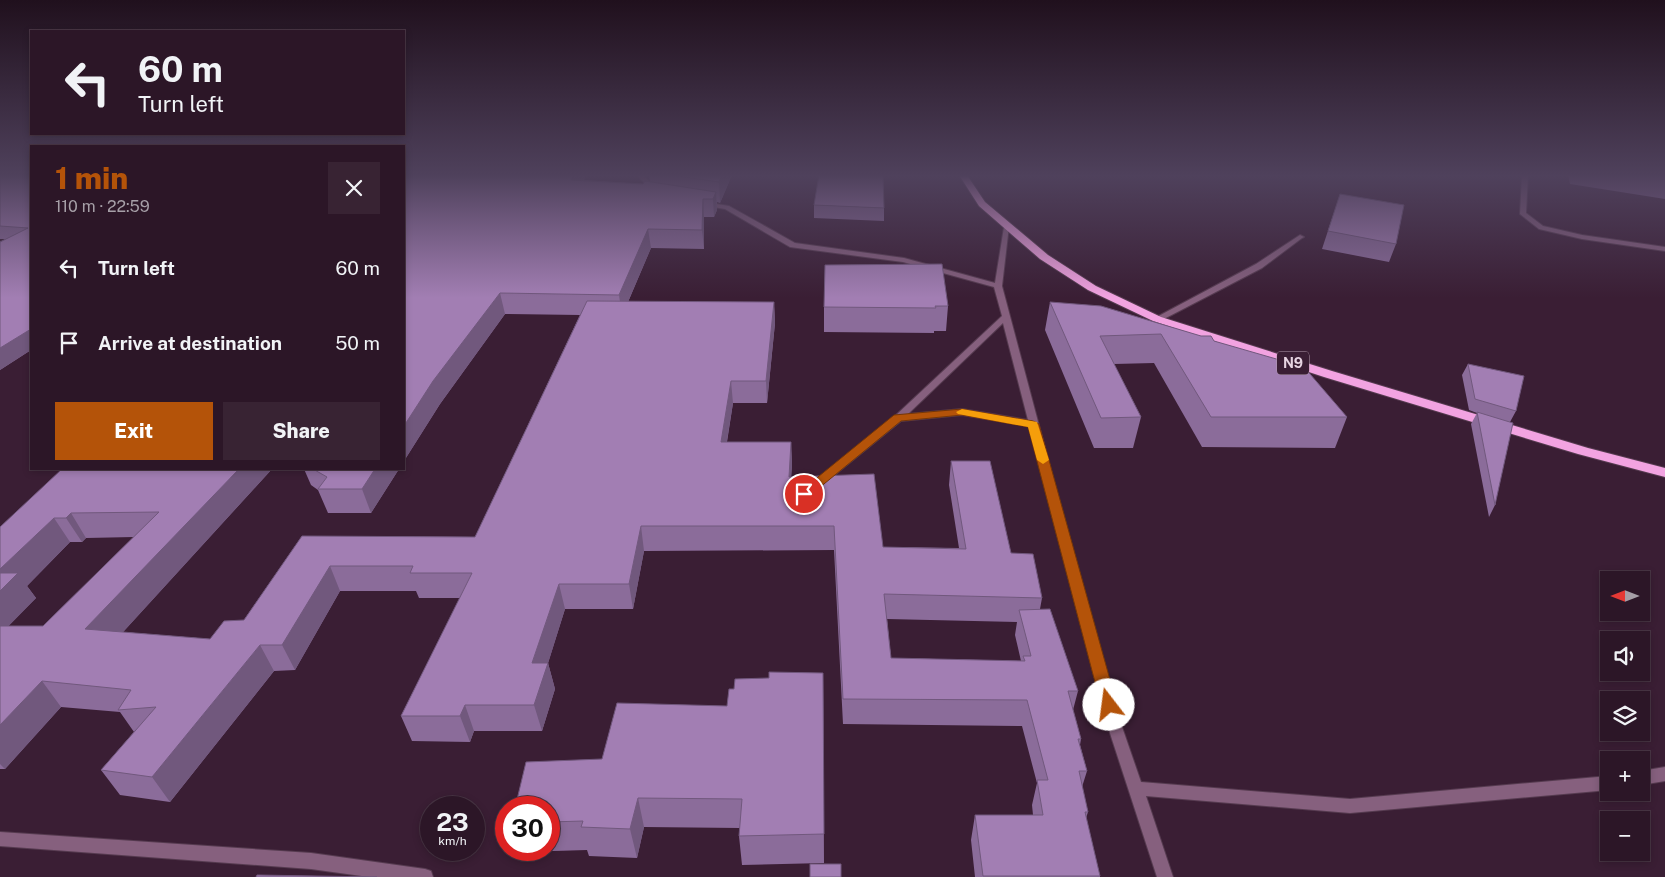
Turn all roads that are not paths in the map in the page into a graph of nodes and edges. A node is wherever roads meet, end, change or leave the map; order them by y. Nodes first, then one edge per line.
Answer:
1 (742, 216) edge
2 (995, 216) edge
3 (1525, 216) edge
4 (1007, 227) junction
5 (1300, 237) dead end
6 (1665, 250) edge
7 (998, 286) junction
8 (1006, 316) junction
9 (1156, 319) junction
10 (898, 418) junction
11 (1033, 424) junction
12 (1665, 473) edge
13 (811, 488) edge
14 (1665, 774) edge
15 (1650, 776) edge
16 (1600, 784) edge
17 (1136, 788) junction
18 (0, 839) edge
19 (425, 877) edge
20 (1165, 877) edge

1 - 7 street
2 - 4 highway, N9
3 - 6 street
4 - 7 street
4 - 9 highway, N9
5 - 9 street
7 - 8 street
8 - 10 street
8 - 11 street
9 - 12 highway, N9
10 - 11 street
10 - 13 street
11 - 17 street
14 - 15 street
16 - 17 street
17 - 20 street
18 - 19 street

